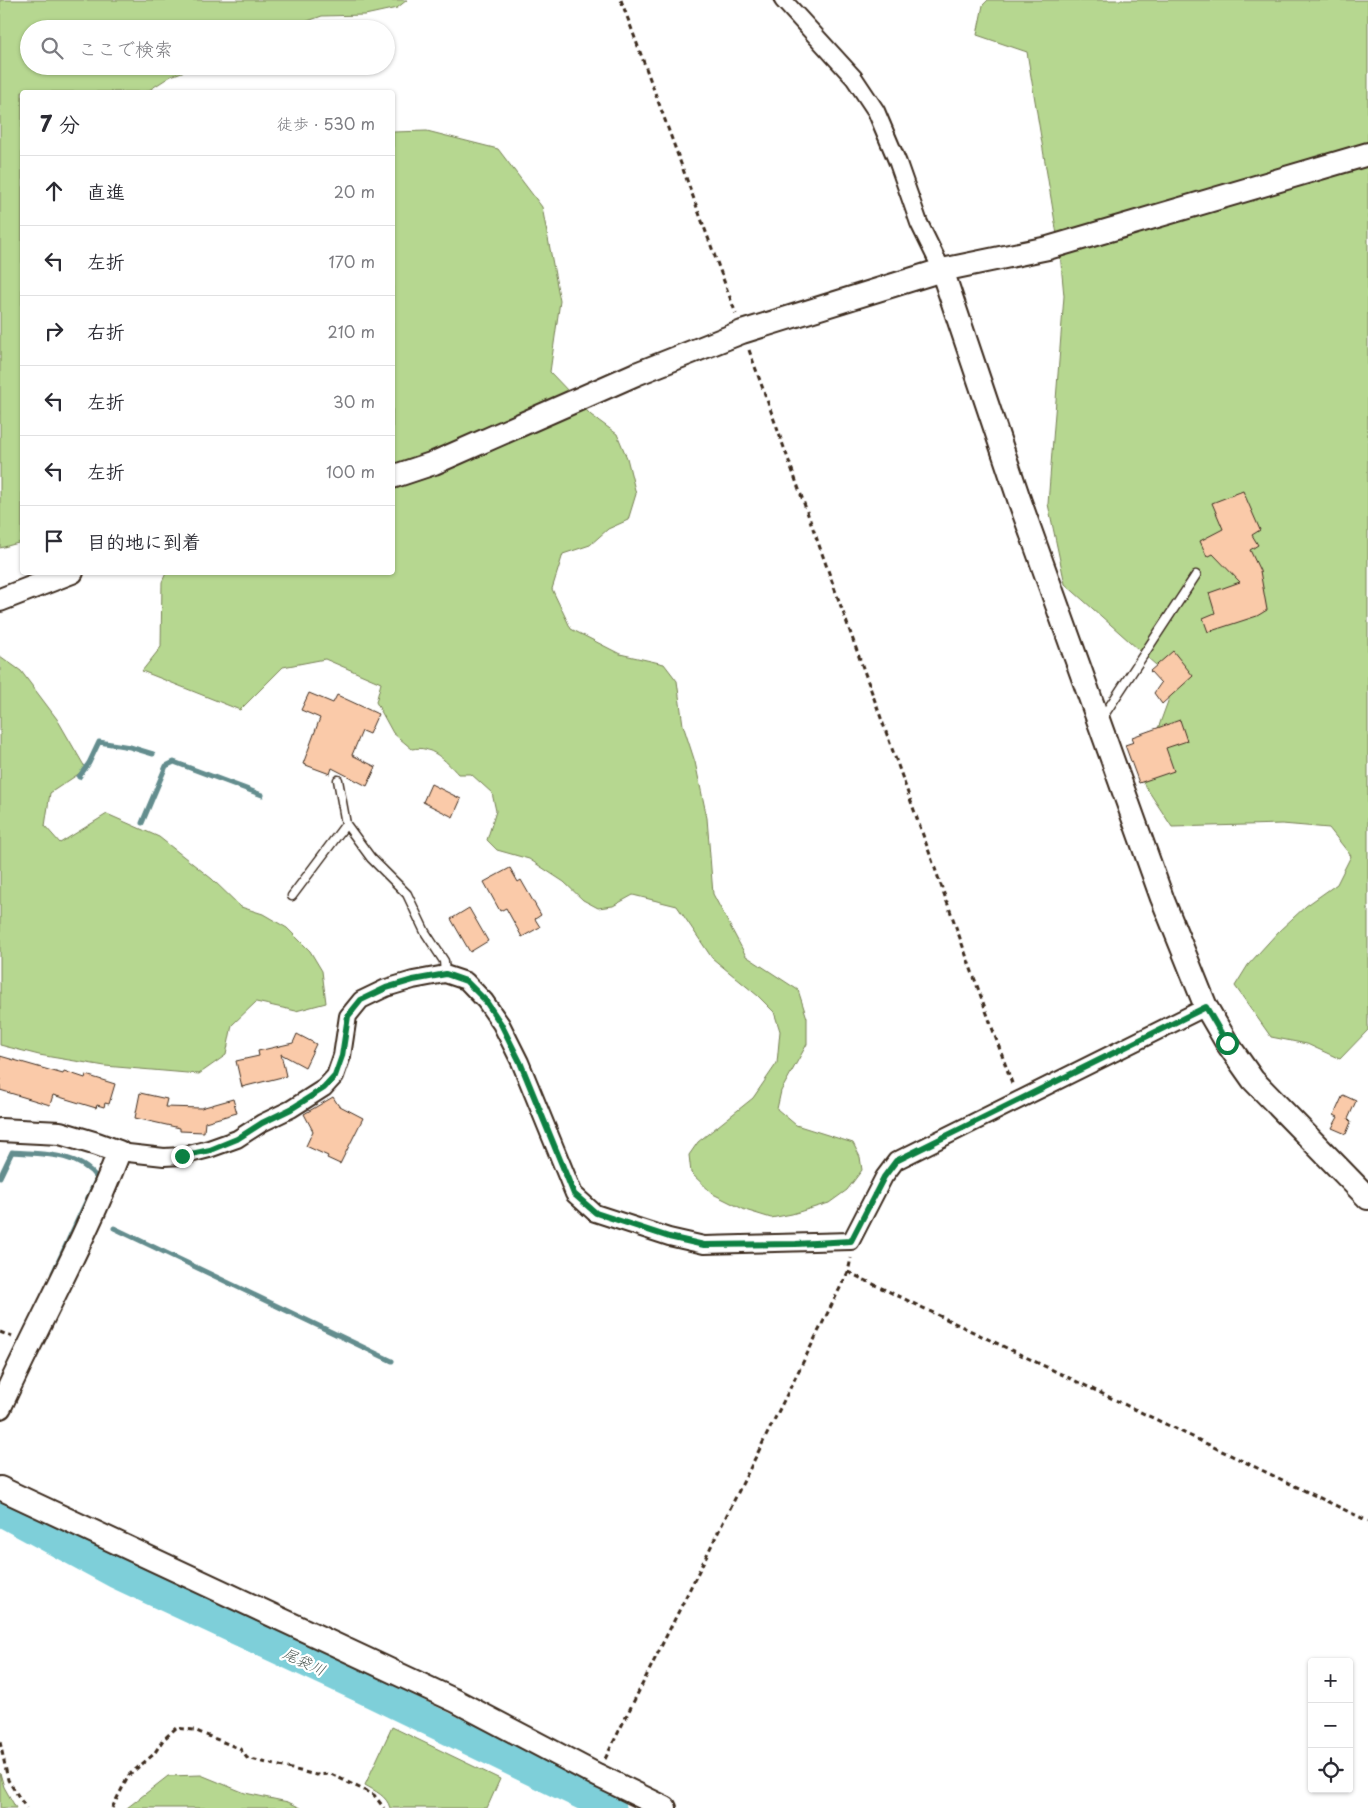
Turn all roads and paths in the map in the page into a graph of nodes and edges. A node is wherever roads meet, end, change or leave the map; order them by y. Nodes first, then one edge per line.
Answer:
1 (621, 0) edge
2 (783, 0) edge
3 (1368, 154) edge
4 (942, 270) junction
5 (742, 332) junction
6 (395, 476) edge
7 (64, 575) edge
8 (1196, 575) dead end
9 (0, 600) edge
10 (1099, 722) junction
11 (338, 780) dead end
12 (346, 824) junction
13 (292, 896) dead end
14 (446, 974) junction
15 (1206, 1007) junction
16 (1018, 1101) junction
17 (0, 1130) edge
18 (119, 1152) junction
19 (1368, 1198) edge
20 (851, 1241) junction
21 (848, 1272) junction
22 (0, 1408) edge
23 (0, 1488) edge
24 (1368, 1521) edge
25 (0, 1742) edge
26 (597, 1775) junction
27 (26, 1808) edge
28 (112, 1808) edge
29 (384, 1808) edge
30 (665, 1808) edge

1 - 5 path
2 - 4 street
3 - 4 street
4 - 5 street
4 - 10 street
5 - 6 street
5 - 16 path
7 - 9 street
8 - 10 lane
10 - 15 street
11 - 12 lane
12 - 13 lane
12 - 14 lane
14 - 18 street
14 - 20 street
15 - 16 street
15 - 19 street
16 - 20 street
17 - 18 street
18 - 22 street
20 - 21 path
21 - 24 path
21 - 26 path
23 - 26 street
25 - 27 path
26 - 30 street
28 - 29 path

